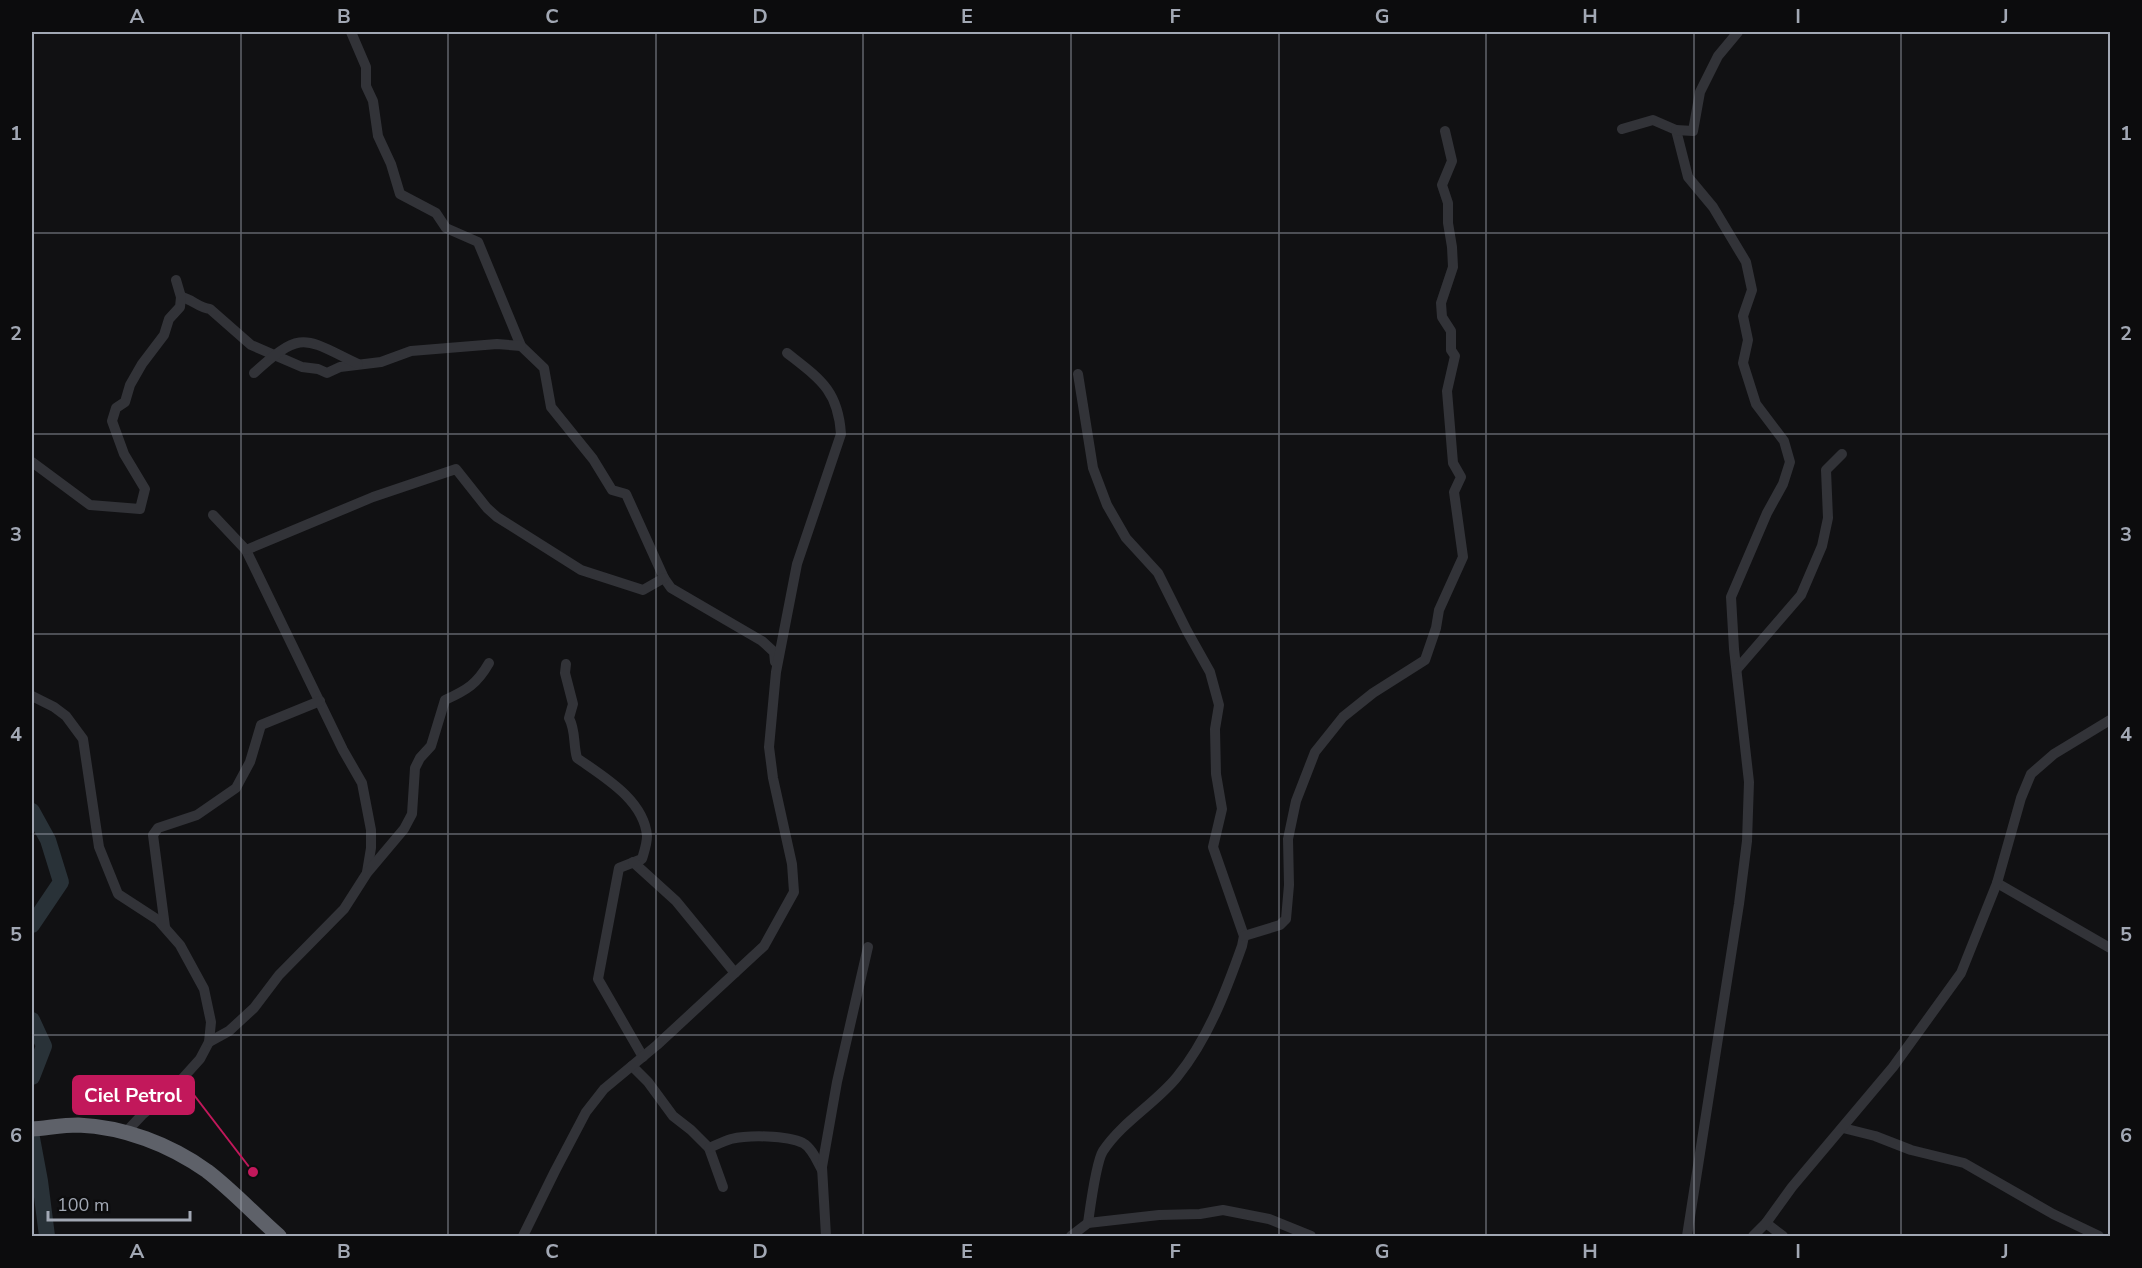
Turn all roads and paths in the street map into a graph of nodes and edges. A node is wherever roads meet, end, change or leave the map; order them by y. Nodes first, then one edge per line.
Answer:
1 (351, 32) edge
2 (1738, 32) edge
3 (1622, 129) dead end
4 (1677, 130) junction
5 (1445, 131) dead end
6 (176, 280) dead end
7 (181, 297) junction
8 (521, 346) junction
9 (786, 353) dead end
10 (273, 355) junction
11 (358, 364) junction
12 (254, 373) dead end
13 (1078, 374) dead end
14 (1842, 454) dead end
15 (32, 462) edge
16 (213, 515) dead end
17 (246, 550) junction
18 (664, 578) junction
19 (489, 663) dead end
20 (566, 664) dead end
21 (1737, 669) junction
22 (776, 672) junction
23 (32, 696) edge
24 (320, 701) junction
25 (2110, 720) edge
26 (633, 862) junction
27 (367, 873) junction
28 (1997, 883) junction
29 (165, 928) junction
30 (1244, 936) junction
31 (868, 947) dead end
32 (2110, 948) edge
33 (735, 973) junction
34 (209, 1042) junction
35 (643, 1057) junction
36 (632, 1066) junction
37 (1843, 1128) junction
38 (33, 1129) edge
39 (126, 1132) junction
40 (708, 1148) junction
41 (822, 1170) junction
42 (723, 1187) dead end
43 (1088, 1223) junction
44 (1766, 1223) junction
45 (279, 1236) edge
46 (523, 1236) edge
47 (826, 1236) edge
48 (1071, 1236) edge
49 (1311, 1236) edge
50 (1687, 1236) edge
51 (1753, 1236) edge
52 (1783, 1236) edge
53 (2099, 1236) edge

1 - 8 street
2 - 4 street
3 - 4 street
4 - 21 street
5 - 30 street
6 - 7 street
7 - 10 street
7 - 15 street
8 - 11 street
8 - 18 street
9 - 22 street
10 - 11 street
10 - 11 street
10 - 12 street
13 - 30 street
14 - 21 street
16 - 17 street
17 - 18 street
17 - 24 street
18 - 22 street
19 - 27 street
20 - 26 street
21 - 50 street
22 - 33 street
23 - 29 street
24 - 27 street
24 - 29 street
25 - 28 street
26 - 33 street
26 - 35 street
27 - 34 street
28 - 32 street
28 - 37 street
29 - 34 street
30 - 43 street
31 - 41 street
33 - 35 street
34 - 39 street
35 - 36 street
36 - 40 street
36 - 46 street
37 - 44 street
37 - 53 street
38 - 39 highway
39 - 45 highway
40 - 41 street
40 - 42 street
41 - 47 street
43 - 48 street
43 - 49 street
44 - 51 street
44 - 52 street

